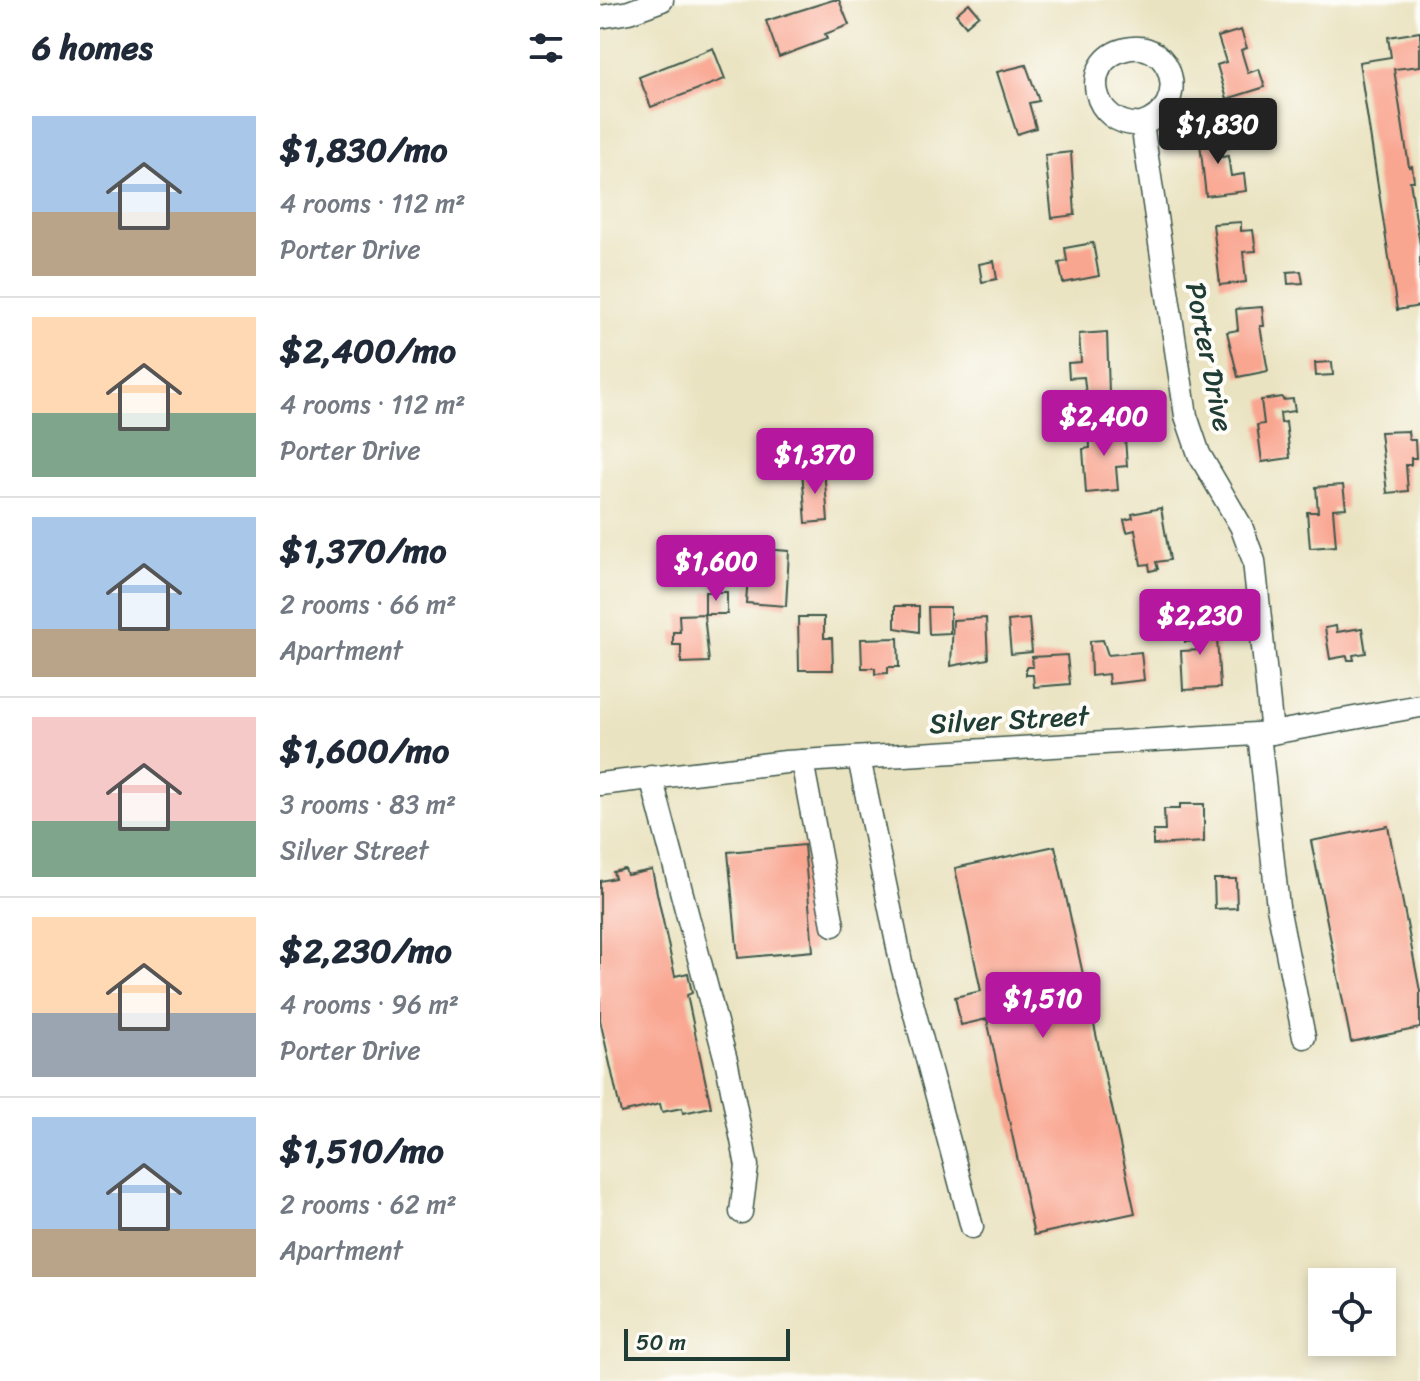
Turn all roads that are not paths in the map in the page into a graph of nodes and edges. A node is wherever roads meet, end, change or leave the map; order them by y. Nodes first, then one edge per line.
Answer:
1 (662, 0) edge
2 (600, 17) edge
3 (1142, 124) dead end
4 (1420, 706) edge
5 (1265, 734) junction
6 (859, 758) junction
7 (802, 761) junction
8 (651, 777) junction
9 (600, 784) edge
10 (833, 925) dead end
11 (1304, 1037) dead end
12 (741, 1212) dead end
13 (972, 1227) dead end

1 - 2 street
3 - 5 street, Porter Drive
4 - 5 street, Silver Street
5 - 6 street, Silver Street
5 - 11 street, Porter Drive
6 - 7 street, Silver Street
6 - 13 street
7 - 8 street, Silver Street
7 - 10 street
8 - 9 street, Silver Street
8 - 12 street

